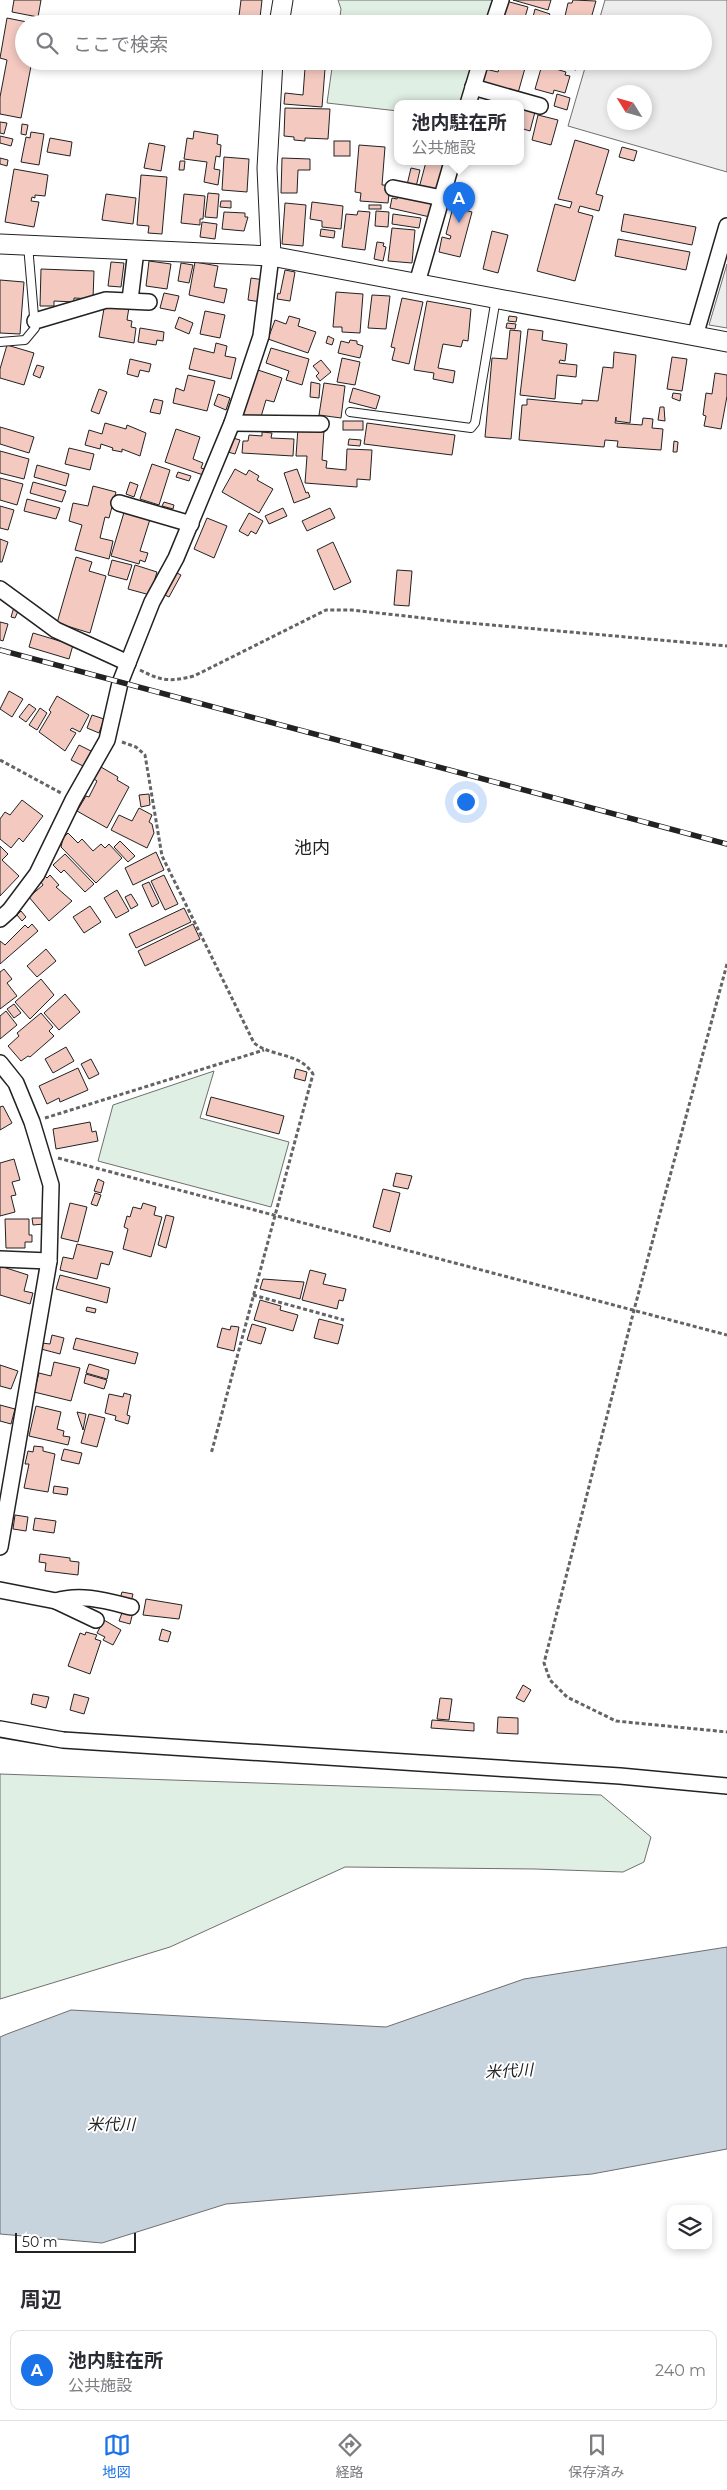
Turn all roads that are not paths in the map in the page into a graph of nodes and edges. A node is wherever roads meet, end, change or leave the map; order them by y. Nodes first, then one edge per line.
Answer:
1 (283, 0) edge
2 (501, 0) edge
3 (280, 15) edge
4 (496, 15) edge
5 (272, 70) edge
6 (478, 70) edge
7 (473, 87) junction
8 (469, 100) edge
9 (519, 100) edge
10 (524, 101) edge
11 (540, 106) dead end
12 (451, 165) edge
13 (393, 188) dead end
14 (442, 198) junction
15 (727, 226) edge
16 (0, 244) edge
17 (28, 245) junction
18 (136, 250) junction
19 (271, 256) junction
20 (416, 283) junction
21 (496, 298) junction
22 (130, 300) junction
23 (149, 302) dead end
24 (34, 321) junction
25 (695, 336) junction
26 (0, 342) edge
27 (727, 342) edge
28 (350, 412) dead end
29 (232, 423) junction
30 (321, 424) dead end
31 (119, 502) dead end
32 (191, 524) junction
33 (0, 589) edge
34 (128, 664) junction
35 (0, 919) edge
36 (0, 1063) edge
37 (0, 1259) edge
38 (49, 1261) junction
39 (0, 1546) edge
40 (0, 1590) edge
41 (56, 1601) junction
42 (131, 1607) dead end
43 (96, 1620) dead end
44 (0, 1729) edge
45 (727, 1786) edge

1 - 3 street
2 - 4 street
5 - 19 street
6 - 7 street
7 - 8 street
7 - 9 street
10 - 11 street
12 - 14 street
13 - 14 street
14 - 20 street
15 - 25 street
16 - 17 street
17 - 18 street
17 - 24 lane
18 - 19 street
18 - 22 street
19 - 20 street
19 - 29 street
20 - 21 street
21 - 25 street
21 - 28 lane
22 - 23 street
22 - 24 street
24 - 26 lane
25 - 27 street
29 - 30 street
29 - 32 street
31 - 32 street
32 - 34 street
33 - 34 street
34 - 35 street
36 - 38 street
37 - 38 street
38 - 39 street
40 - 41 street
41 - 42 street
41 - 43 street
44 - 45 street

